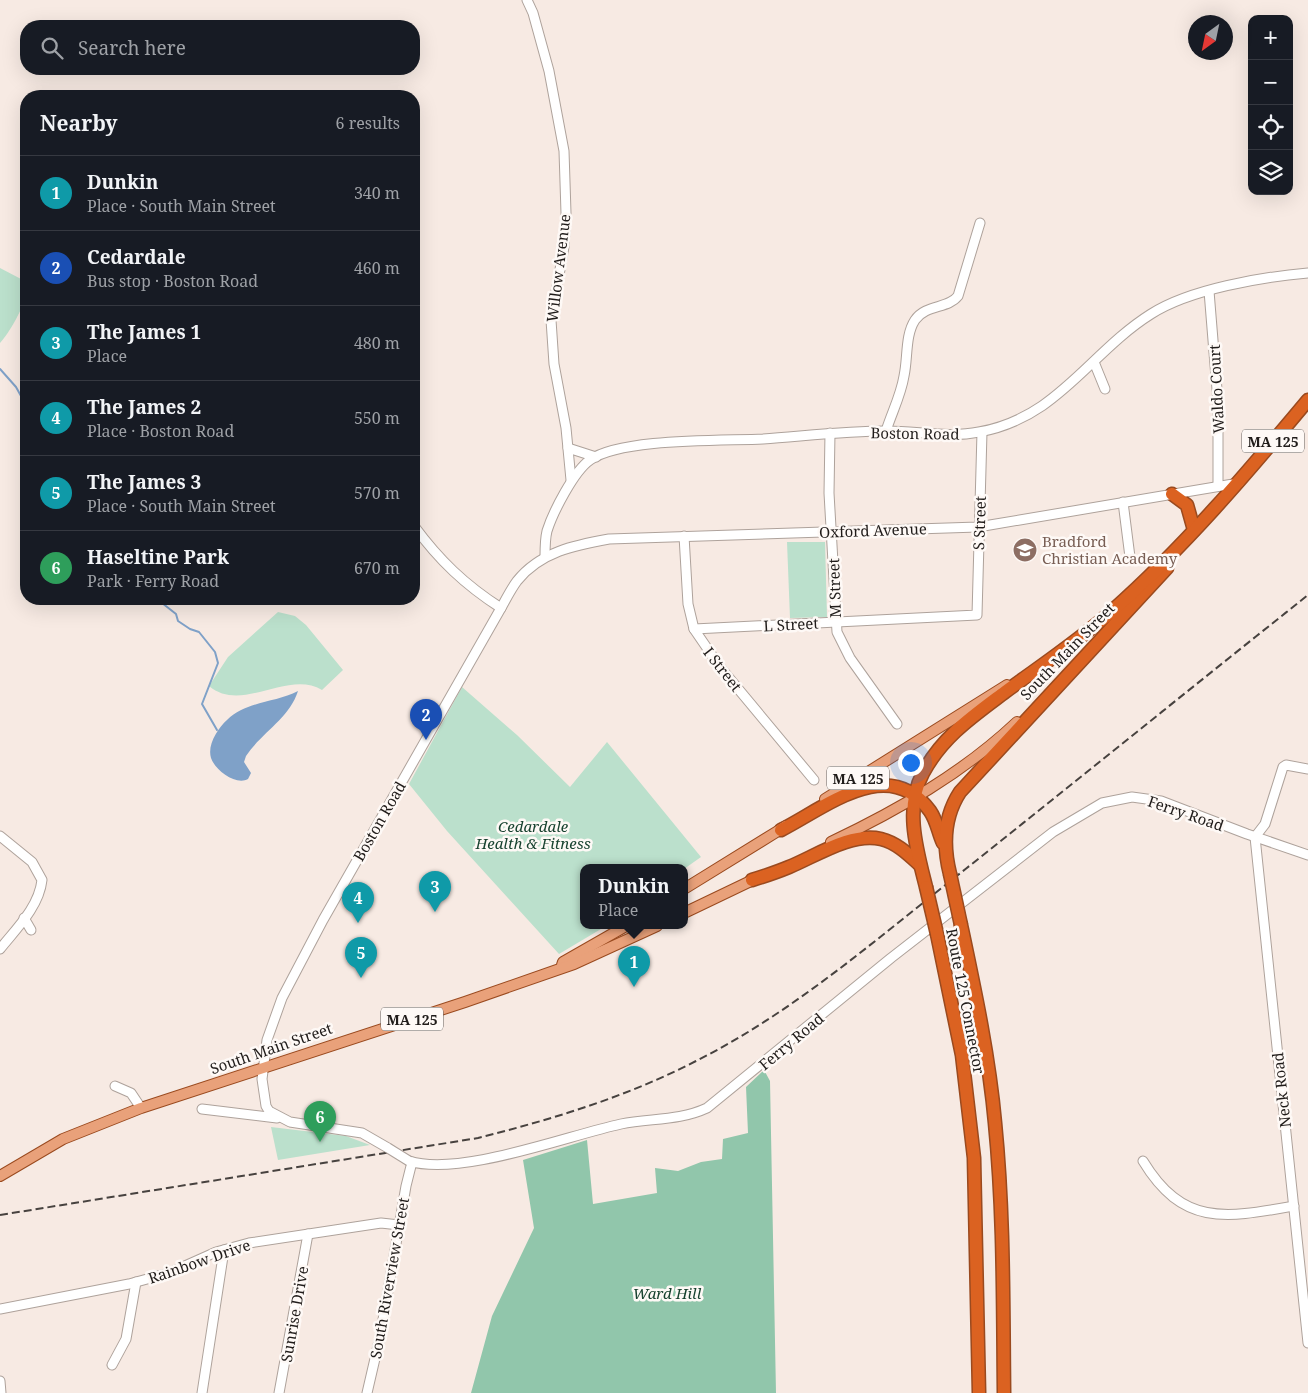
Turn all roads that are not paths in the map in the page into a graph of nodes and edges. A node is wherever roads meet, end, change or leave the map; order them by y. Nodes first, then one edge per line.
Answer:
1 (527, 0) edge
2 (980, 223) dead end
3 (1308, 273) edge
4 (1209, 291) junction
5 (1094, 362) junction
6 (1105, 388) dead end
7 (1308, 400) edge
8 (886, 431) junction
9 (982, 432) junction
10 (830, 433) junction
11 (568, 448) junction
12 (596, 457) junction
13 (571, 480) junction
14 (1239, 483) junction
15 (1218, 486) junction
16 (1172, 494) junction
17 (1123, 502) junction
18 (1212, 512) junction
19 (978, 526) junction
20 (1194, 530) junction
21 (833, 532) junction
22 (420, 533) edge
23 (684, 536) junction
24 (545, 557) junction
25 (1130, 557) dead end
26 (516, 582) joint
27 (501, 608) junction
28 (977, 615) joint
29 (835, 622) junction
30 (694, 629) junction
31 (1035, 670) junction
32 (1035, 710) junction
33 (897, 724) dead end
34 (1308, 769) edge
35 (814, 780) dead end
36 (914, 797) junction
37 (781, 830) junction
38 (0, 836) edge
39 (1255, 837) junction
40 (945, 848) junction
41 (1308, 855) edge
42 (920, 864) junction
43 (752, 880) junction
44 (688, 887) edge
45 (688, 911) edge
46 (24, 918) junction
47 (621, 929) edge
48 (650, 929) edge
49 (31, 930) dead end
50 (0, 949) edge
51 (561, 968) junction
52 (262, 1068) junction
53 (115, 1086) dead end
54 (141, 1108) junction
55 (202, 1109) dead end
56 (280, 1118) junction
57 (1143, 1161) dead end
58 (410, 1162) junction
59 (0, 1176) edge
60 (1294, 1206) junction
61 (399, 1225) junction
62 (308, 1234) junction
63 (224, 1250) junction
64 (136, 1282) junction
65 (0, 1310) edge
66 (1308, 1343) edge
67 (112, 1365) dead end
68 (0, 1382) edge
69 (1, 1393) edge
70 (202, 1393) edge
71 (279, 1393) edge
72 (367, 1393) edge
73 (979, 1393) edge
74 (1004, 1393) edge

1 - 11 street, Willow Avenue
2 - 8 street
3 - 4 street, Boston Road
4 - 5 street, Boston Road
4 - 15 street, Waldo Court
5 - 6 street
5 - 9 street, Boston Road
7 - 14 highway, MA 125
8 - 9 street, Boston Road
8 - 10 street, Boston Road
9 - 19 street, S Street
10 - 12 street, Boston Road
10 - 21 street, M Street
11 - 12 street
11 - 13 street, Willow Avenue
12 - 13 street, Boston Road
13 - 24 street, Boston Road
14 - 15 street, Oxford Avenue
14 - 18 highway, South Main Street / MA 125
15 - 16 street, Oxford Avenue
16 - 17 street, Oxford Avenue
16 - 20 highway
17 - 19 street, Oxford Avenue
17 - 25 street
18 - 20 highway, South Main Street / MA 125
18 - 32 highway, South Main Street / MA 125
19 - 21 street, Oxford Avenue
19 - 28 street, S Street
20 - 31 highway, South Main Street / MA 125
21 - 23 street, Oxford Avenue
21 - 29 street, M Street
22 - 27 street
23 - 24 street, Oxford Avenue
23 - 30 street, I Street
24 - 26 street, Oxford Avenue
26 - 27 street, Boston Road
27 - 52 street, Boston Road
28 - 29 street, L Street
29 - 30 street, L Street
29 - 33 street, M Street
30 - 35 street, I Street
31 - 36 highway, Route 125 Connector
31 - 37 main road, South Main Street / MA 125
32 - 36 main road, South Main Street / MA 125
32 - 40 highway, Route 125 Connector
34 - 39 street
36 - 37 highway
36 - 40 highway
36 - 42 highway, Route 125 Connector
36 - 43 main road, South Main Street / MA 125
37 - 44 main road, South Main Street / MA 125
38 - 46 street
39 - 41 street, Ferry Road
39 - 58 street, Ferry Road
39 - 60 street, Neck Road
40 - 74 highway, Route 125 Connector, bridge
42 - 43 highway
42 - 73 highway, Route 125 Connector, bridge
43 - 45 main road, South Main Street / MA 125
46 - 49 street
46 - 50 street
47 - 51 main road, South Main Street / MA 125
48 - 51 main road, South Main Street / MA 125
51 - 52 main road, South Main Street / MA 125
52 - 54 main road, South Main Street / MA 125
52 - 56 street
53 - 54 street
54 - 59 main road, South Main Street / MA 125
55 - 56 street, Ferry Road
56 - 58 street, Ferry Road, bridge
57 - 60 street
58 - 61 street, South Riverview Street
60 - 66 street, Neck Road
61 - 62 street, Rainbow Drive
61 - 72 street, South Riverview Street
62 - 63 street, Rainbow Drive
62 - 71 street, Sunrise Drive
63 - 64 street, Rainbow Drive
63 - 70 street
64 - 65 street, Rainbow Drive
64 - 67 street
68 - 69 street

